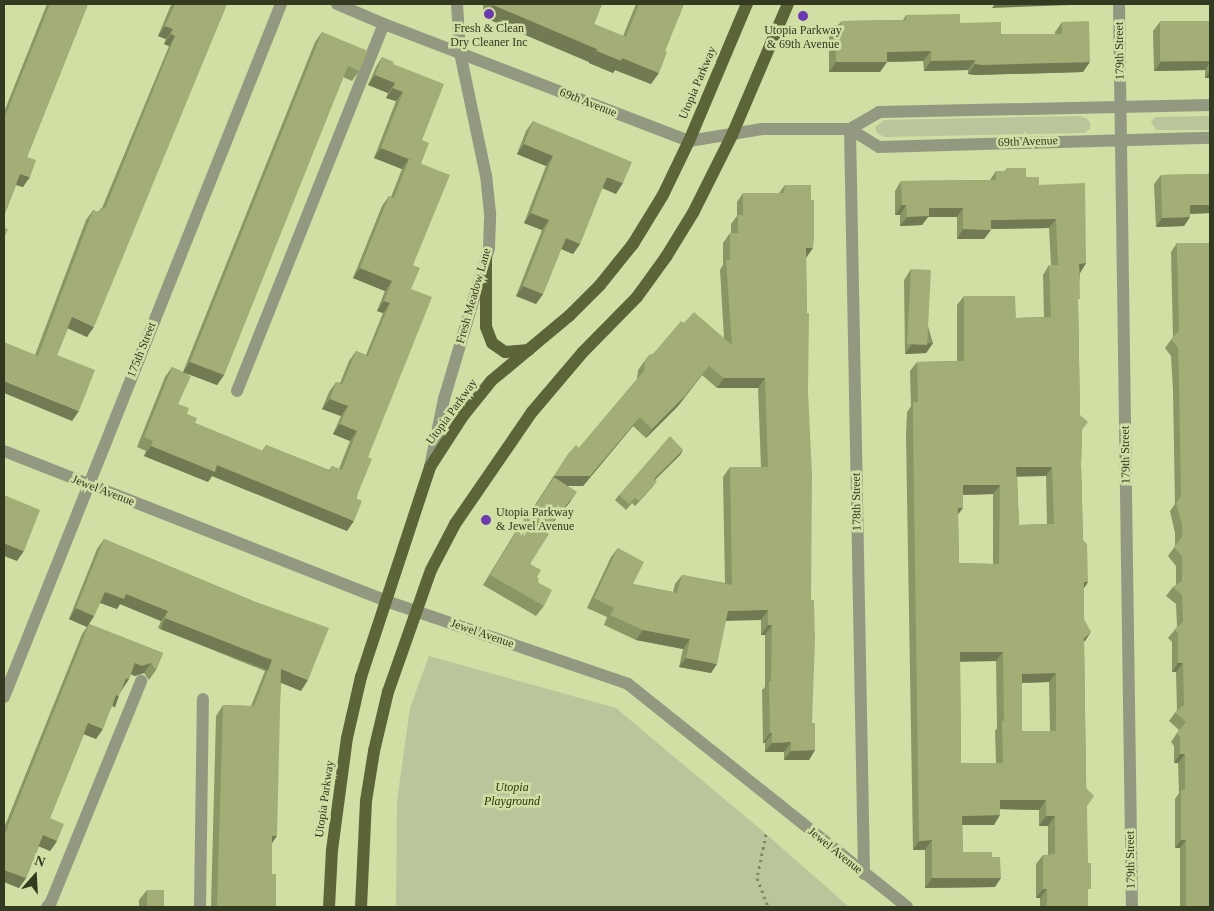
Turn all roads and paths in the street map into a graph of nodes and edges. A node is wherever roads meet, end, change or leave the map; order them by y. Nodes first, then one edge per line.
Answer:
1 (281, 4) edge
2 (337, 4) edge
3 (457, 4) edge
4 (747, 4) edge
5 (788, 4) edge
6 (1119, 4) edge
7 (384, 24) junction
8 (460, 53) junction
9 (1210, 105) edge
10 (1121, 106) junction
11 (850, 129) junction
12 (732, 135) junction
13 (1210, 138) edge
14 (1121, 139) junction
15 (689, 141) junction
16 (486, 259) junction
17 (529, 350) junction
18 (237, 391) dead end
19 (4, 451) edge
20 (430, 467) junction
21 (87, 485) junction
22 (386, 601) junction
23 (416, 611) junction
24 (141, 681) dead end
25 (4, 697) edge
26 (203, 699) dead end
27 (766, 834) dead end
28 (864, 874) junction
29 (47, 907) edge
30 (200, 907) edge
31 (329, 907) edge
32 (361, 907) edge
33 (768, 907) edge
34 (907, 907) edge
35 (1132, 907) edge

1 - 21 street, 175th Street
2 - 7 street, 69th Avenue
3 - 8 street, Fresh Meadow Lane
4 - 15 main road, Utopia Parkway
5 - 12 main road
6 - 10 street, 179th Street
7 - 8 street, 69th Avenue
7 - 18 street
8 - 15 street, 69th Avenue
8 - 16 street, Fresh Meadow Lane
9 - 10 street, 69th Avenue
10 - 11 street, 69th Avenue
10 - 14 street, 179th Street
11 - 12 street, 69th Avenue
11 - 14 street, 69th Avenue
11 - 28 street, 178th Street
12 - 15 street, 69th Avenue
12 - 23 main road
13 - 14 street, 69th Avenue
14 - 35 street, 179th Street
15 - 17 main road, Utopia Parkway
16 - 17 main road
16 - 20 street, Fresh Meadow Lane
17 - 20 main road, Utopia Parkway
19 - 21 street, Jewel Avenue
20 - 22 main road, Utopia Parkway
21 - 22 street, Jewel Avenue
21 - 25 street, 175th Street
22 - 23 street, Jewel Avenue
22 - 31 main road, Utopia Parkway
23 - 28 street, Jewel Avenue
23 - 32 main road
24 - 29 street
26 - 30 street
27 - 33 path
28 - 34 street, Jewel Avenue

